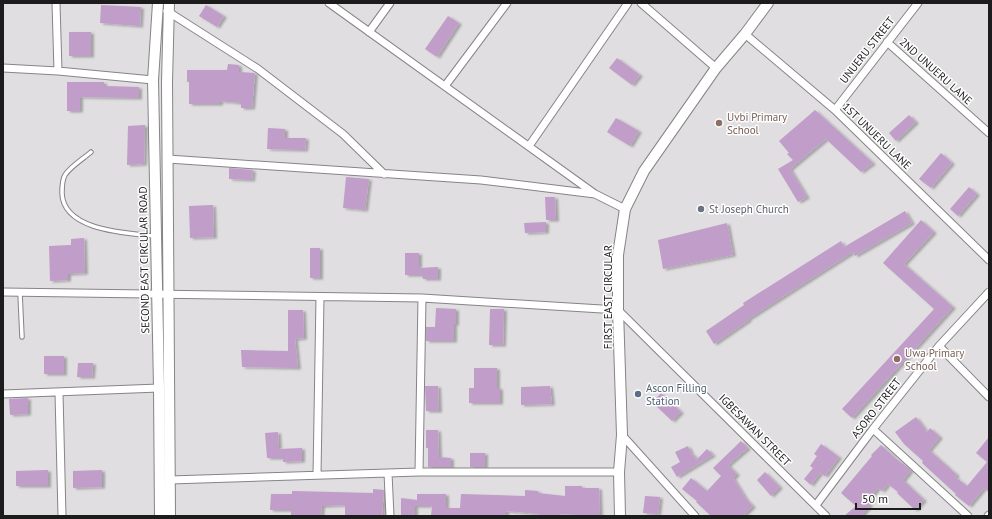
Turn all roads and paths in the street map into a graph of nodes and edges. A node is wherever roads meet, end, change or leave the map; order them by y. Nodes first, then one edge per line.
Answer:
1 (56, 3) edge
2 (158, 3) edge
3 (329, 3) edge
4 (390, 3) edge
5 (507, 3) edge
6 (628, 3) edge
7 (641, 3) edge
8 (768, 3) edge
9 (918, 3) edge
10 (168, 7) edge
11 (369, 32) junction
12 (745, 34) junction
13 (887, 42) junction
14 (3, 68) edge
15 (716, 68) junction
16 (58, 71) junction
17 (152, 80) junction
18 (445, 86) junction
19 (835, 110) junction
20 (989, 133) edge
21 (529, 146) junction
22 (91, 152) dead end
23 (168, 159) junction
24 (384, 174) junction
25 (595, 194) junction
26 (625, 210) junction
27 (155, 236) junction
28 (989, 260) edge
29 (3, 292) edge
30 (989, 292) edge
31 (20, 293) junction
32 (157, 296) junction
33 (169, 296) junction
34 (320, 297) junction
35 (422, 298) junction
36 (618, 310) junction
37 (22, 337) dead end
38 (939, 346) junction
39 (159, 388) junction
40 (59, 393) junction
41 (3, 394) edge
42 (989, 397) edge
43 (873, 428) junction
44 (622, 435) junction
45 (419, 472) junction
46 (619, 472) junction
47 (388, 473) junction
48 (317, 475) junction
49 (170, 480) junction
50 (816, 505) junction
51 (62, 516) edge
52 (160, 516) edge
53 (170, 516) edge
54 (390, 516) edge
55 (620, 516) edge
56 (695, 516) edge
57 (826, 516) edge
58 (968, 516) edge

1 - 16 street
2 - 17 main road, SECOND EAST CIRCULAR ROAD
3 - 11 street
4 - 11 street
5 - 18 street
6 - 21 street
7 - 15 street
8 - 12 main road, FIRST EAST CIRCULAR
9 - 13 street, UNUERU STREET
10 - 23 main road
10 - 24 street
11 - 18 street
12 - 15 main road, FIRST EAST CIRCULAR
12 - 19 street, 1ST UNUERU LANE
13 - 19 street, UNUERU STREET
13 - 20 street, 2ND UNUERU LANE
14 - 16 street
15 - 26 main road, FIRST EAST CIRCULAR
16 - 17 street
17 - 27 main road, SECOND EAST CIRCULAR ROAD
18 - 21 street
19 - 28 street, 1ST UNUERU LANE
21 - 25 street
22 - 27 lane
23 - 24 street
23 - 33 main road
24 - 25 street
25 - 26 street
26 - 36 main road, FIRST EAST CIRCULAR
27 - 32 main road, SECOND EAST CIRCULAR ROAD
29 - 31 street
30 - 38 street, ASORO STREET
31 - 32 street
31 - 37 lane
32 - 33 street
32 - 39 main road, SECOND EAST CIRCULAR ROAD
33 - 34 street
33 - 49 main road
34 - 35 street
34 - 48 street
35 - 36 street
35 - 45 street
36 - 44 main road, FIRST EAST CIRCULAR
36 - 50 street, IGBESAWAN STREET
38 - 42 street
38 - 43 street, ASORO STREET
39 - 40 street
39 - 52 main road, SECOND EAST CIRCULAR ROAD
40 - 41 street
40 - 51 street
43 - 50 street, ASORO STREET
43 - 58 street
44 - 46 main road, FIRST EAST CIRCULAR
44 - 56 street
45 - 46 street
45 - 47 street
46 - 55 main road, FIRST EAST CIRCULAR
47 - 48 street
47 - 54 street
48 - 49 street
49 - 53 main road
50 - 57 street, IGBESAWAN STREET

